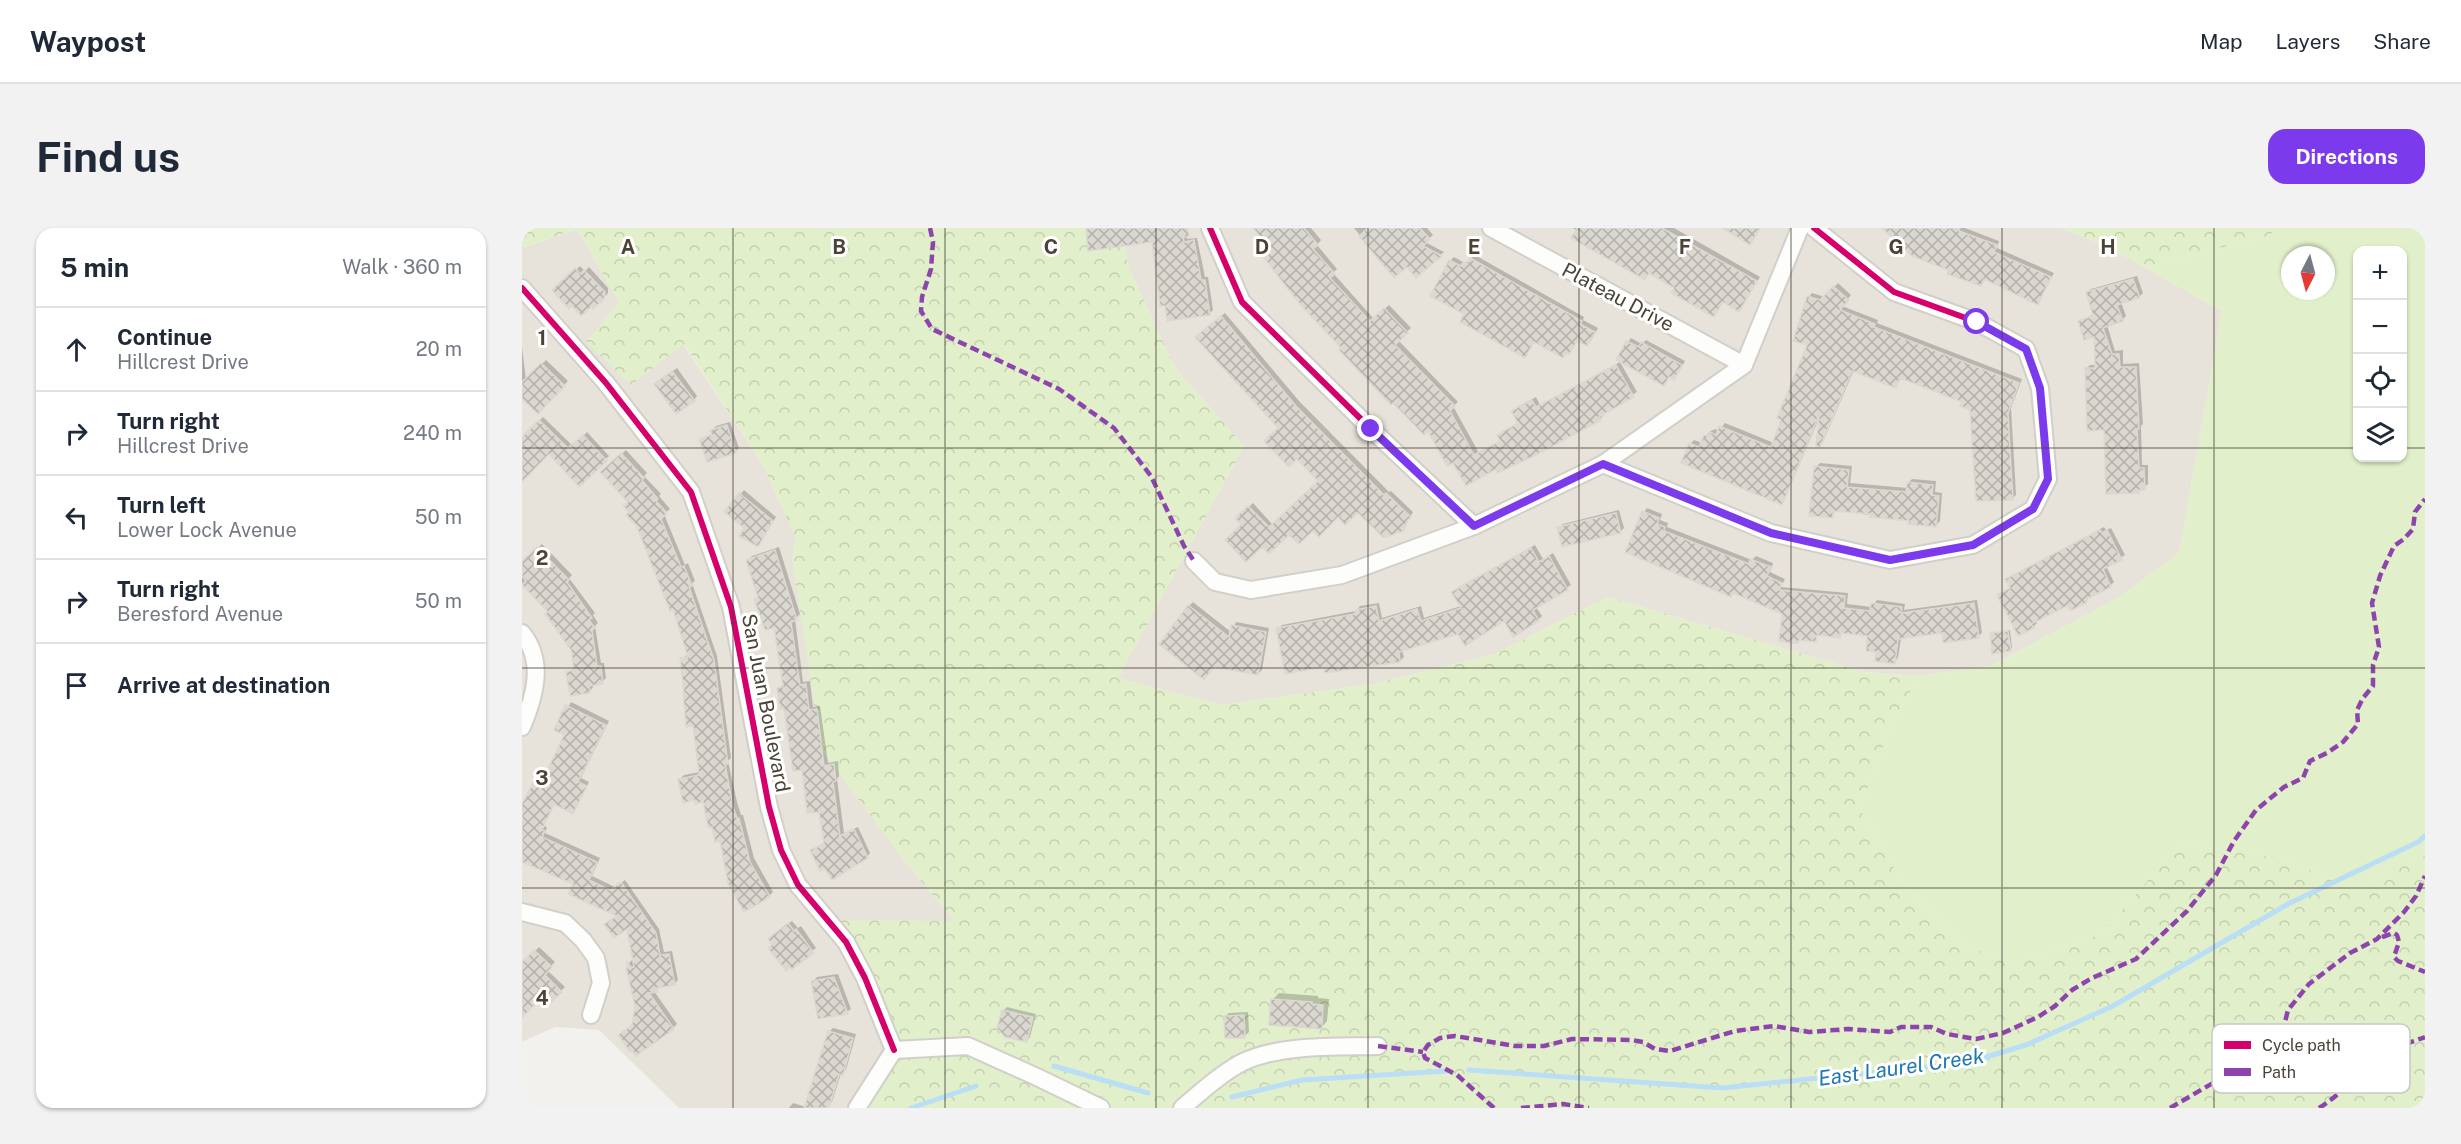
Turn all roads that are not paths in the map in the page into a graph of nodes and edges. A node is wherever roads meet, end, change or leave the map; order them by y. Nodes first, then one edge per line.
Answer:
1 (1210, 228) edge
2 (1491, 228) edge
3 (1800, 228) edge
4 (1814, 228) edge
5 (522, 288) edge
6 (1744, 365) junction
7 (1603, 464) junction
8 (1474, 526) junction
9 (1194, 561) dead end
10 (522, 633) edge
11 (522, 727) edge
12 (522, 912) edge
13 (591, 1015) dead end
14 (1378, 1046) dead end
15 (894, 1050) junction
16 (857, 1108) edge
17 (1101, 1108) edge
18 (1182, 1108) edge

1 - 8 street
2 - 6 street, Plateau Drive
3 - 6 street
4 - 7 street
5 - 15 street, San Juan Boulevard
6 - 7 street
7 - 8 street
8 - 9 street
10 - 11 street
12 - 13 street
14 - 18 street
15 - 16 street
15 - 17 street

